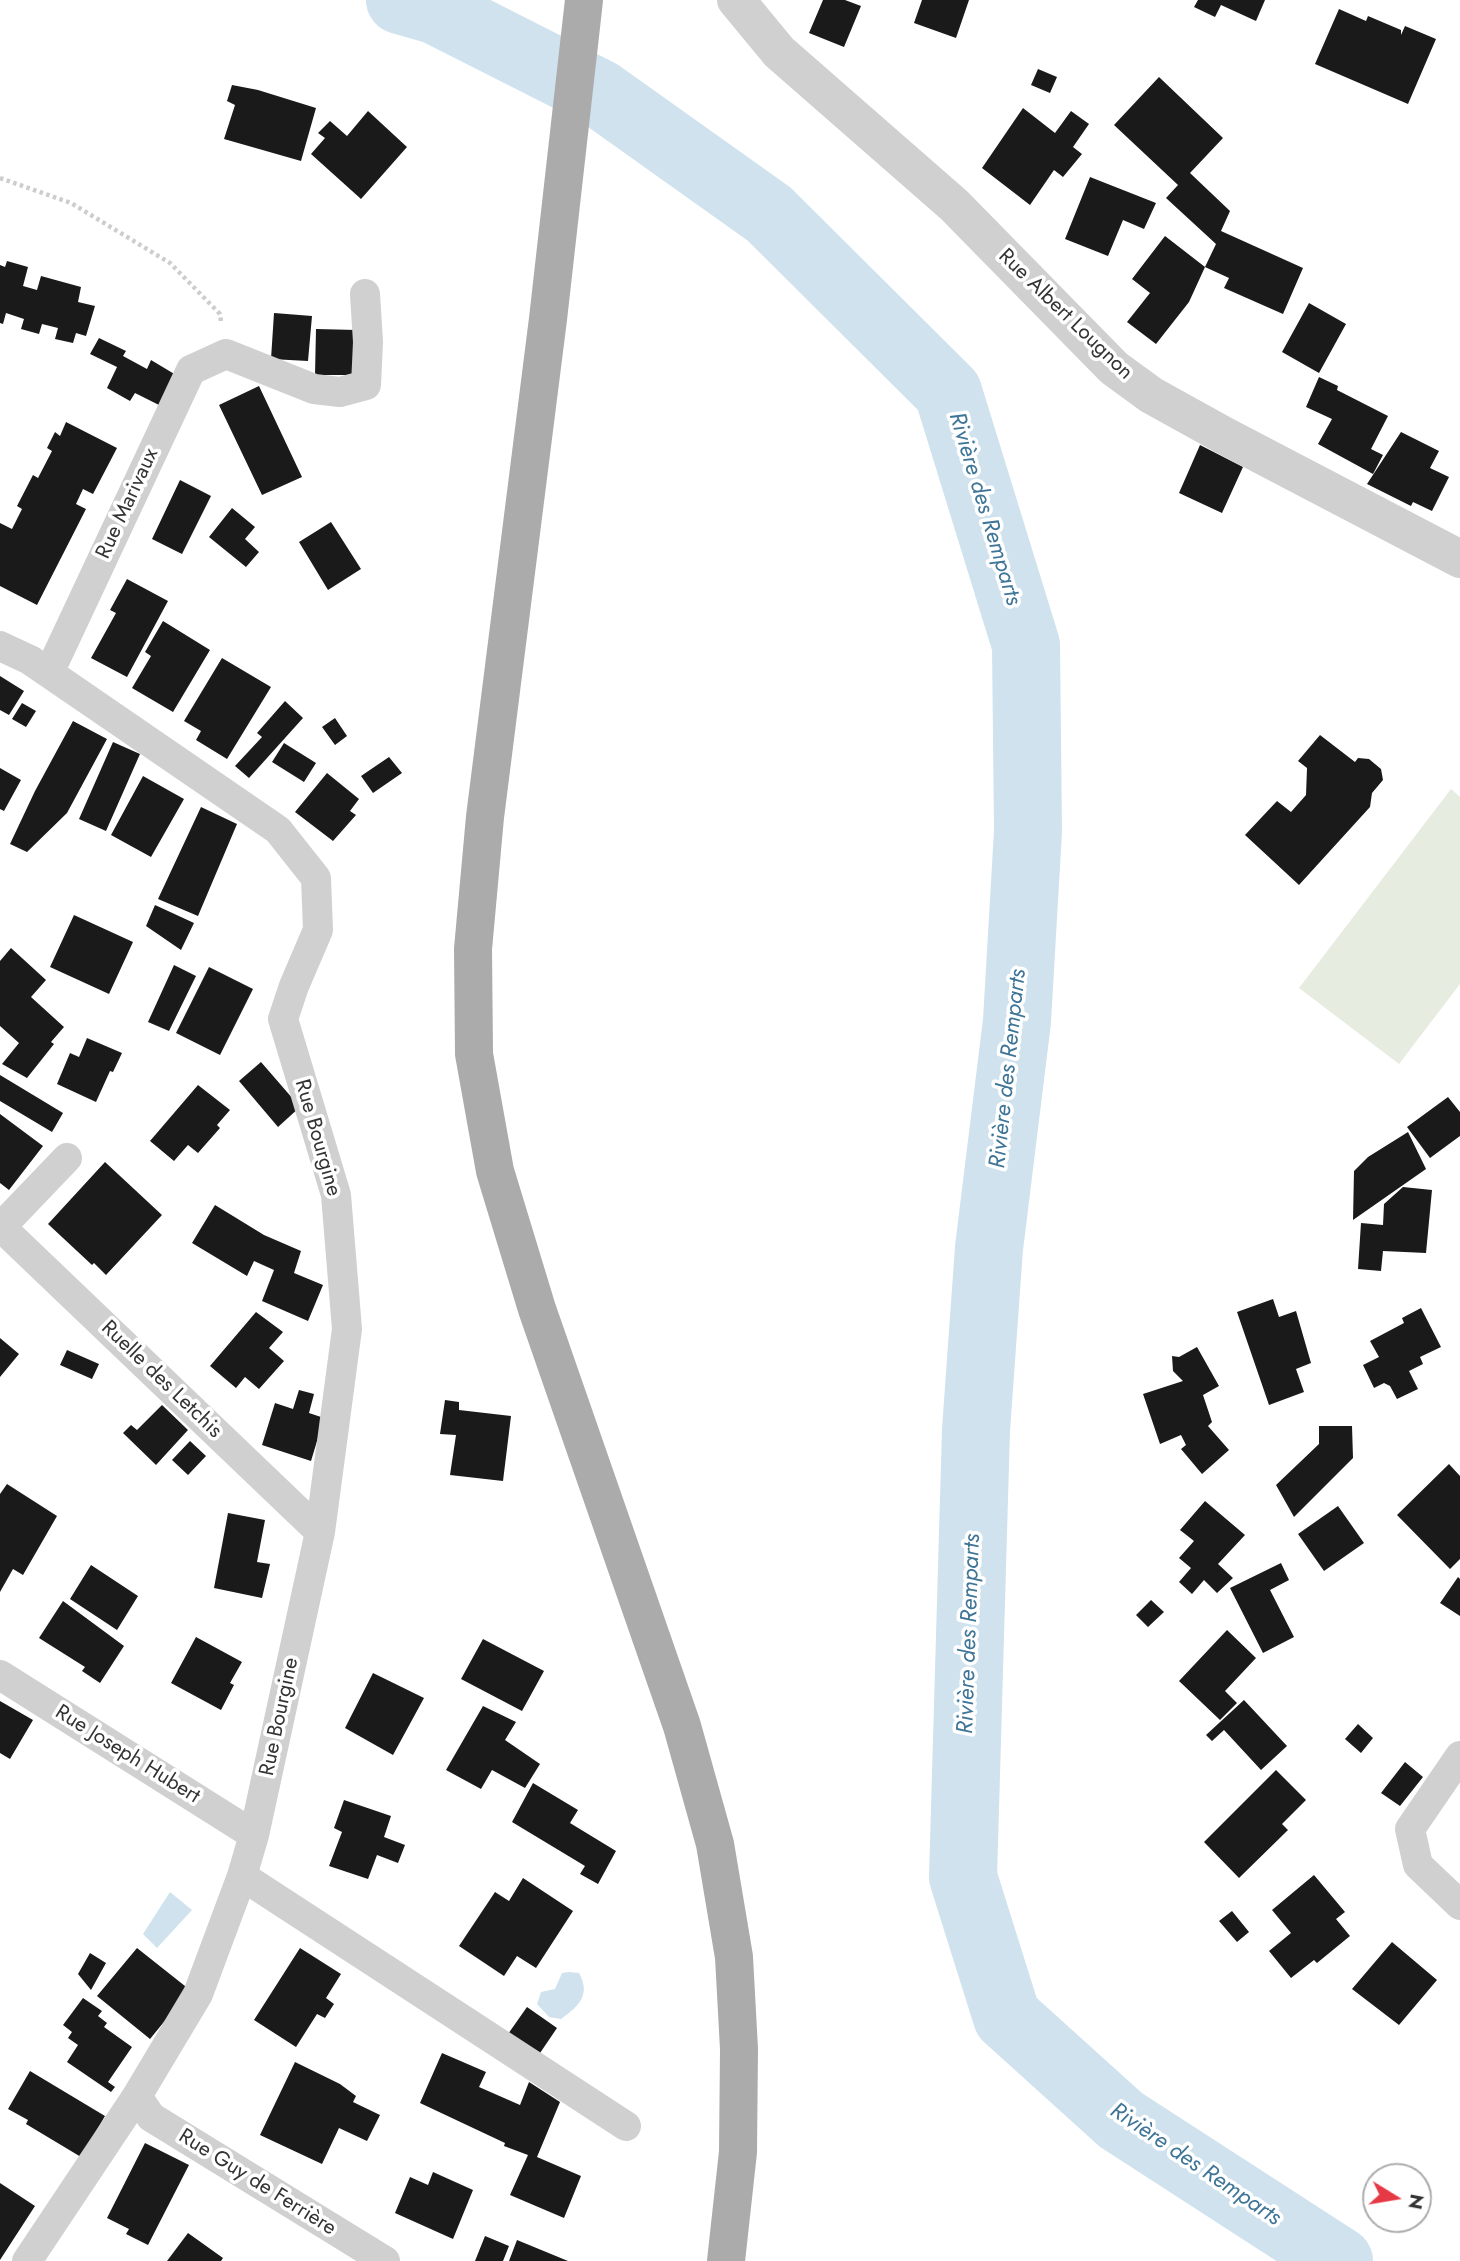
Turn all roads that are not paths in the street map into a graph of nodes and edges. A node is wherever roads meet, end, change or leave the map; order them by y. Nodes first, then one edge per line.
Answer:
1 (584, 0) edge
2 (750, 8) edge
3 (365, 295) dead end
4 (1460, 559) edge
5 (1, 650) edge
6 (49, 673) junction
7 (66, 1158) dead end
8 (1, 1228) edge
9 (320, 1532) junction
10 (0, 1675) edge
11 (1460, 1756) edge
12 (254, 1835) junction
13 (242, 1876) junction
14 (1460, 1905) edge
15 (137, 2096) junction
16 (626, 2126) dead end
17 (27, 2261) edge
18 (385, 2261) edge
19 (726, 2261) edge

1 - 19 main road
2 - 4 street, Rue Albert Lougnon
3 - 6 street, Rue Marivaux
5 - 6 street, Rue Bourgine
6 - 9 street, Rue Bourgine
7 - 8 street, Ruelle des Letchis
8 - 9 street, Ruelle des Letchis
9 - 12 street, Rue Bourgine
10 - 12 street, Rue Joseph Hubert
11 - 14 street
12 - 13 street, Rue Bourgine
13 - 15 street, Rue Bourgine
13 - 16 street
15 - 17 street, Rue Bourgine
15 - 18 street, Rue Guy de Ferrière

